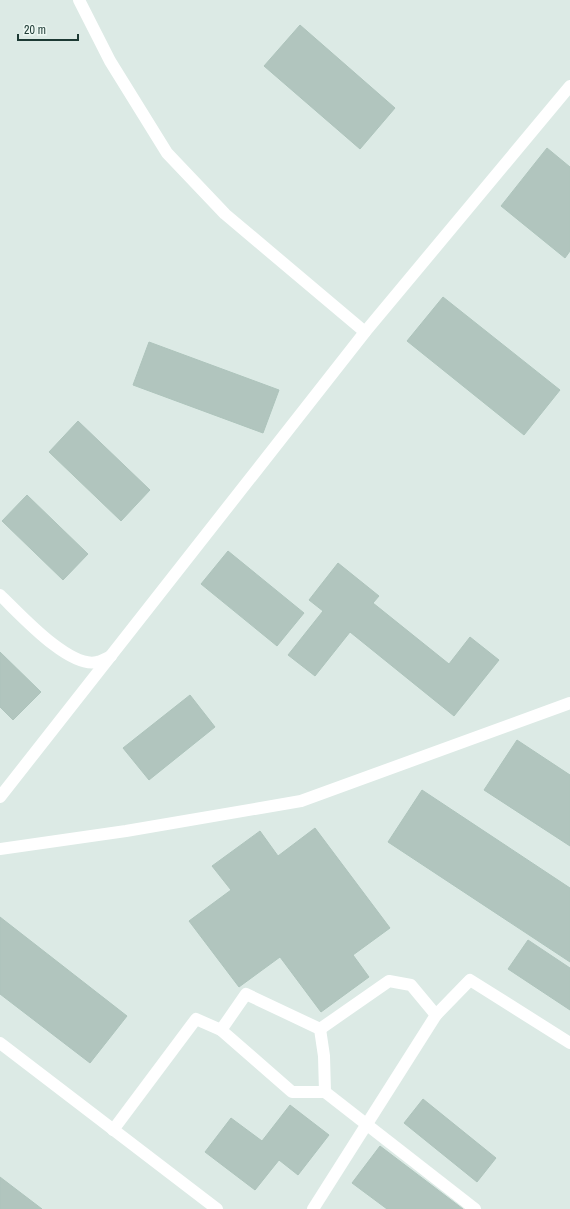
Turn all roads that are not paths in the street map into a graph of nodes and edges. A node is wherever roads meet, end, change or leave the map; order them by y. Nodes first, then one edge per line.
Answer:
1 (79, 0) edge
2 (570, 86) edge
3 (365, 332) junction
4 (0, 595) edge
5 (113, 655) junction
6 (570, 703) edge
7 (0, 798) edge
8 (0, 849) edge
9 (436, 1015) junction
10 (320, 1029) junction
11 (220, 1030) junction
12 (570, 1043) edge
13 (0, 1044) edge
14 (325, 1092) junction
15 (367, 1125) junction
16 (113, 1130) junction
17 (216, 1209) edge
18 (313, 1209) edge
19 (475, 1209) edge

1 - 3 lane
2 - 3 lane
3 - 5 lane
4 - 5 lane
5 - 7 lane
6 - 8 lane
9 - 10 lane
9 - 12 lane
9 - 15 lane
10 - 11 lane
10 - 14 lane
11 - 14 lane
11 - 16 lane
13 - 16 lane
14 - 15 lane
15 - 18 lane
15 - 19 lane
16 - 17 lane

